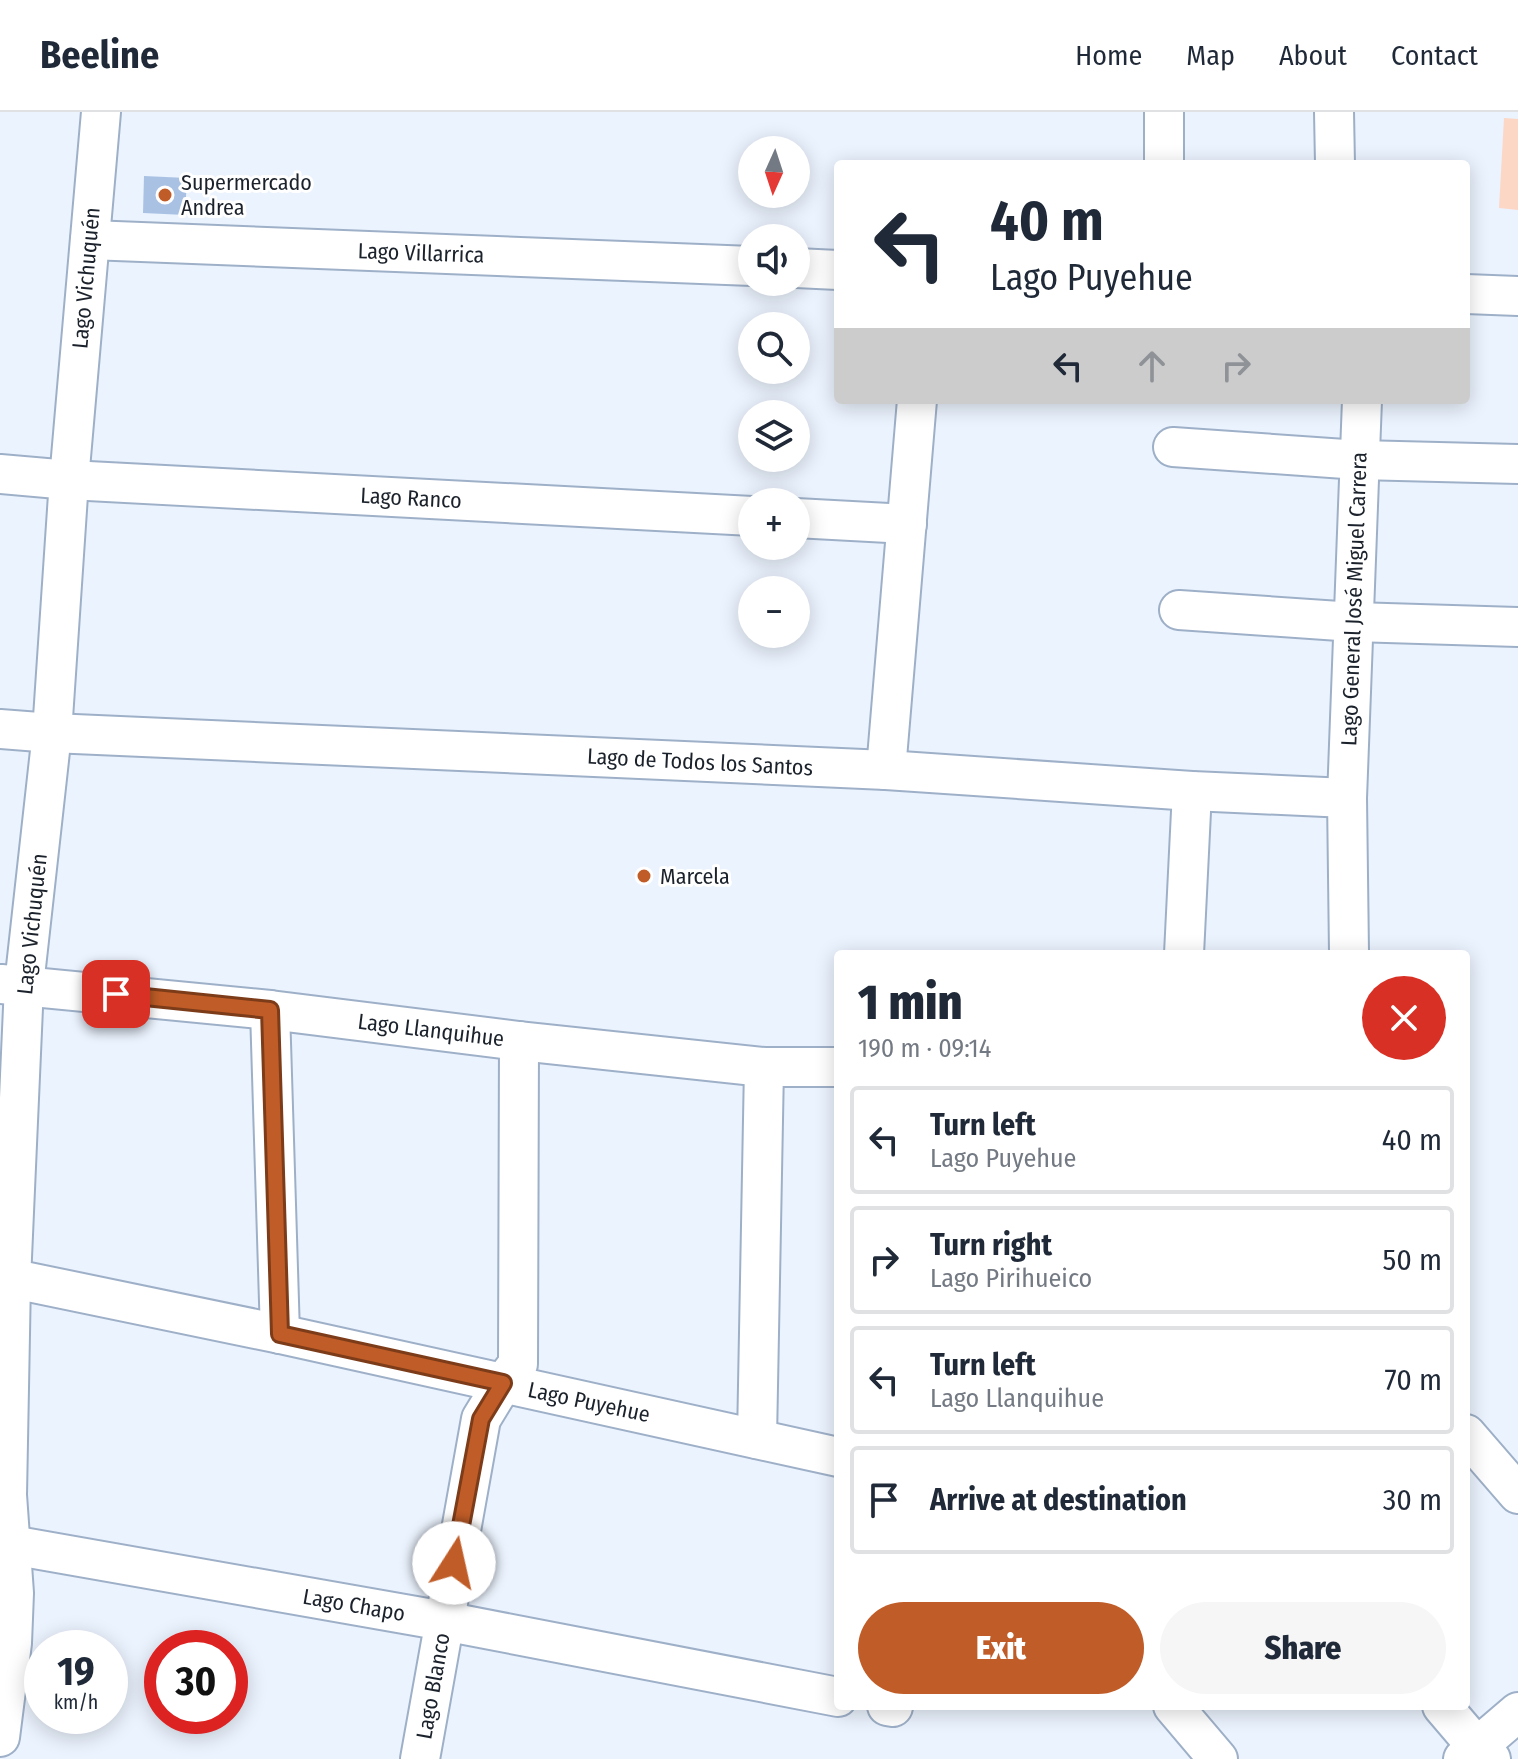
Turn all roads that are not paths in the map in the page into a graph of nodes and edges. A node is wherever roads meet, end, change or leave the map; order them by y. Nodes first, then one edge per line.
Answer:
1 (101, 112) edge
2 (1164, 112) edge
3 (1334, 112) edge
4 (1164, 160) edge
5 (1335, 160) edge
6 (90, 240) junction
7 (738, 265) edge
8 (810, 269) edge
9 (834, 270) edge
10 (1470, 294) edge
11 (1518, 296) edge
12 (917, 404) edge
13 (1362, 404) edge
14 (1173, 447) dead end
15 (1359, 460) junction
16 (1518, 464) edge
17 (0, 474) edge
18 (69, 480) junction
19 (738, 515) edge
20 (810, 519) edge
21 (907, 524) junction
22 (1179, 610) dead end
23 (1354, 622) junction
24 (1518, 627) edge
25 (0, 729) edge
26 (52, 733) junction
27 (886, 770) junction
28 (1192, 791) junction
29 (1347, 798) junction
30 (1184, 950) edge
31 (1349, 950) edge
32 (12, 985) edge
33 (270, 1010) junction
34 (519, 1041) junction
35 (764, 1067) junction
36 (834, 1067) edge
37 (6, 1278) edge
38 (280, 1334) junction
39 (503, 1383) junction
40 (757, 1439) junction
41 (1470, 1439) edge
42 (834, 1456) edge
43 (3, 1494) edge
44 (1518, 1494) edge
45 (5, 1544) edge
46 (444, 1621) junction
47 (834, 1696) edge
48 (1176, 1710) edge
49 (1445, 1710) edge
50 (1518, 1712) edge
51 (0, 1737) edge
52 (1477, 1755) edge
53 (420, 1759) edge
54 (1218, 1759) edge

1 - 6 street, Lago Vichuquén
2 - 4 street
3 - 5 street
6 - 7 street, Lago Villarrica
6 - 18 street, Lago Vichuquén
8 - 9 street
10 - 11 street
12 - 21 street
13 - 15 street, Lago General José Miguel Carrera
14 - 15 street
15 - 16 street
15 - 23 street, Lago General José Miguel Carrera
17 - 18 street, Lago Ranco
18 - 19 street, Lago Ranco
18 - 26 street, Lago Vichuquén
20 - 21 street
21 - 27 street
22 - 23 street
23 - 24 street
23 - 29 street, Lago General José Miguel Carrera
25 - 26 street, Lago de Todos los Santos
26 - 27 street, Lago de Todos los Santos
26 - 32 street, Lago Vichuquén
27 - 28 street, Lago de Todos los Santos
28 - 29 street, Lago de Todos los Santos
28 - 30 street
29 - 31 street, Lago General José Miguel Carrera
32 - 33 street, Lago Llanquihue
32 - 37 street, Lago Vichuquén
33 - 34 street, Lago Llanquihue
33 - 38 street
34 - 35 street, Lago Llanquihue
34 - 39 street, Lago Blanco
35 - 36 street, Lago Llanquihue
35 - 40 street
37 - 38 street, Lago Puyehue
37 - 43 street, Lago Vichuquén
38 - 39 street, Lago Puyehue
39 - 40 street, Lago Puyehue
39 - 46 street, Lago Blanco
40 - 42 street, Lago Puyehue
41 - 44 street
43 - 45 street, Lago Vichuquén
45 - 46 street, Lago Chapo
45 - 51 street, Lago Vichuquén
46 - 47 street, Lago Chapo
46 - 53 street, Lago Blanco
48 - 54 street
49 - 52 street
50 - 52 street

